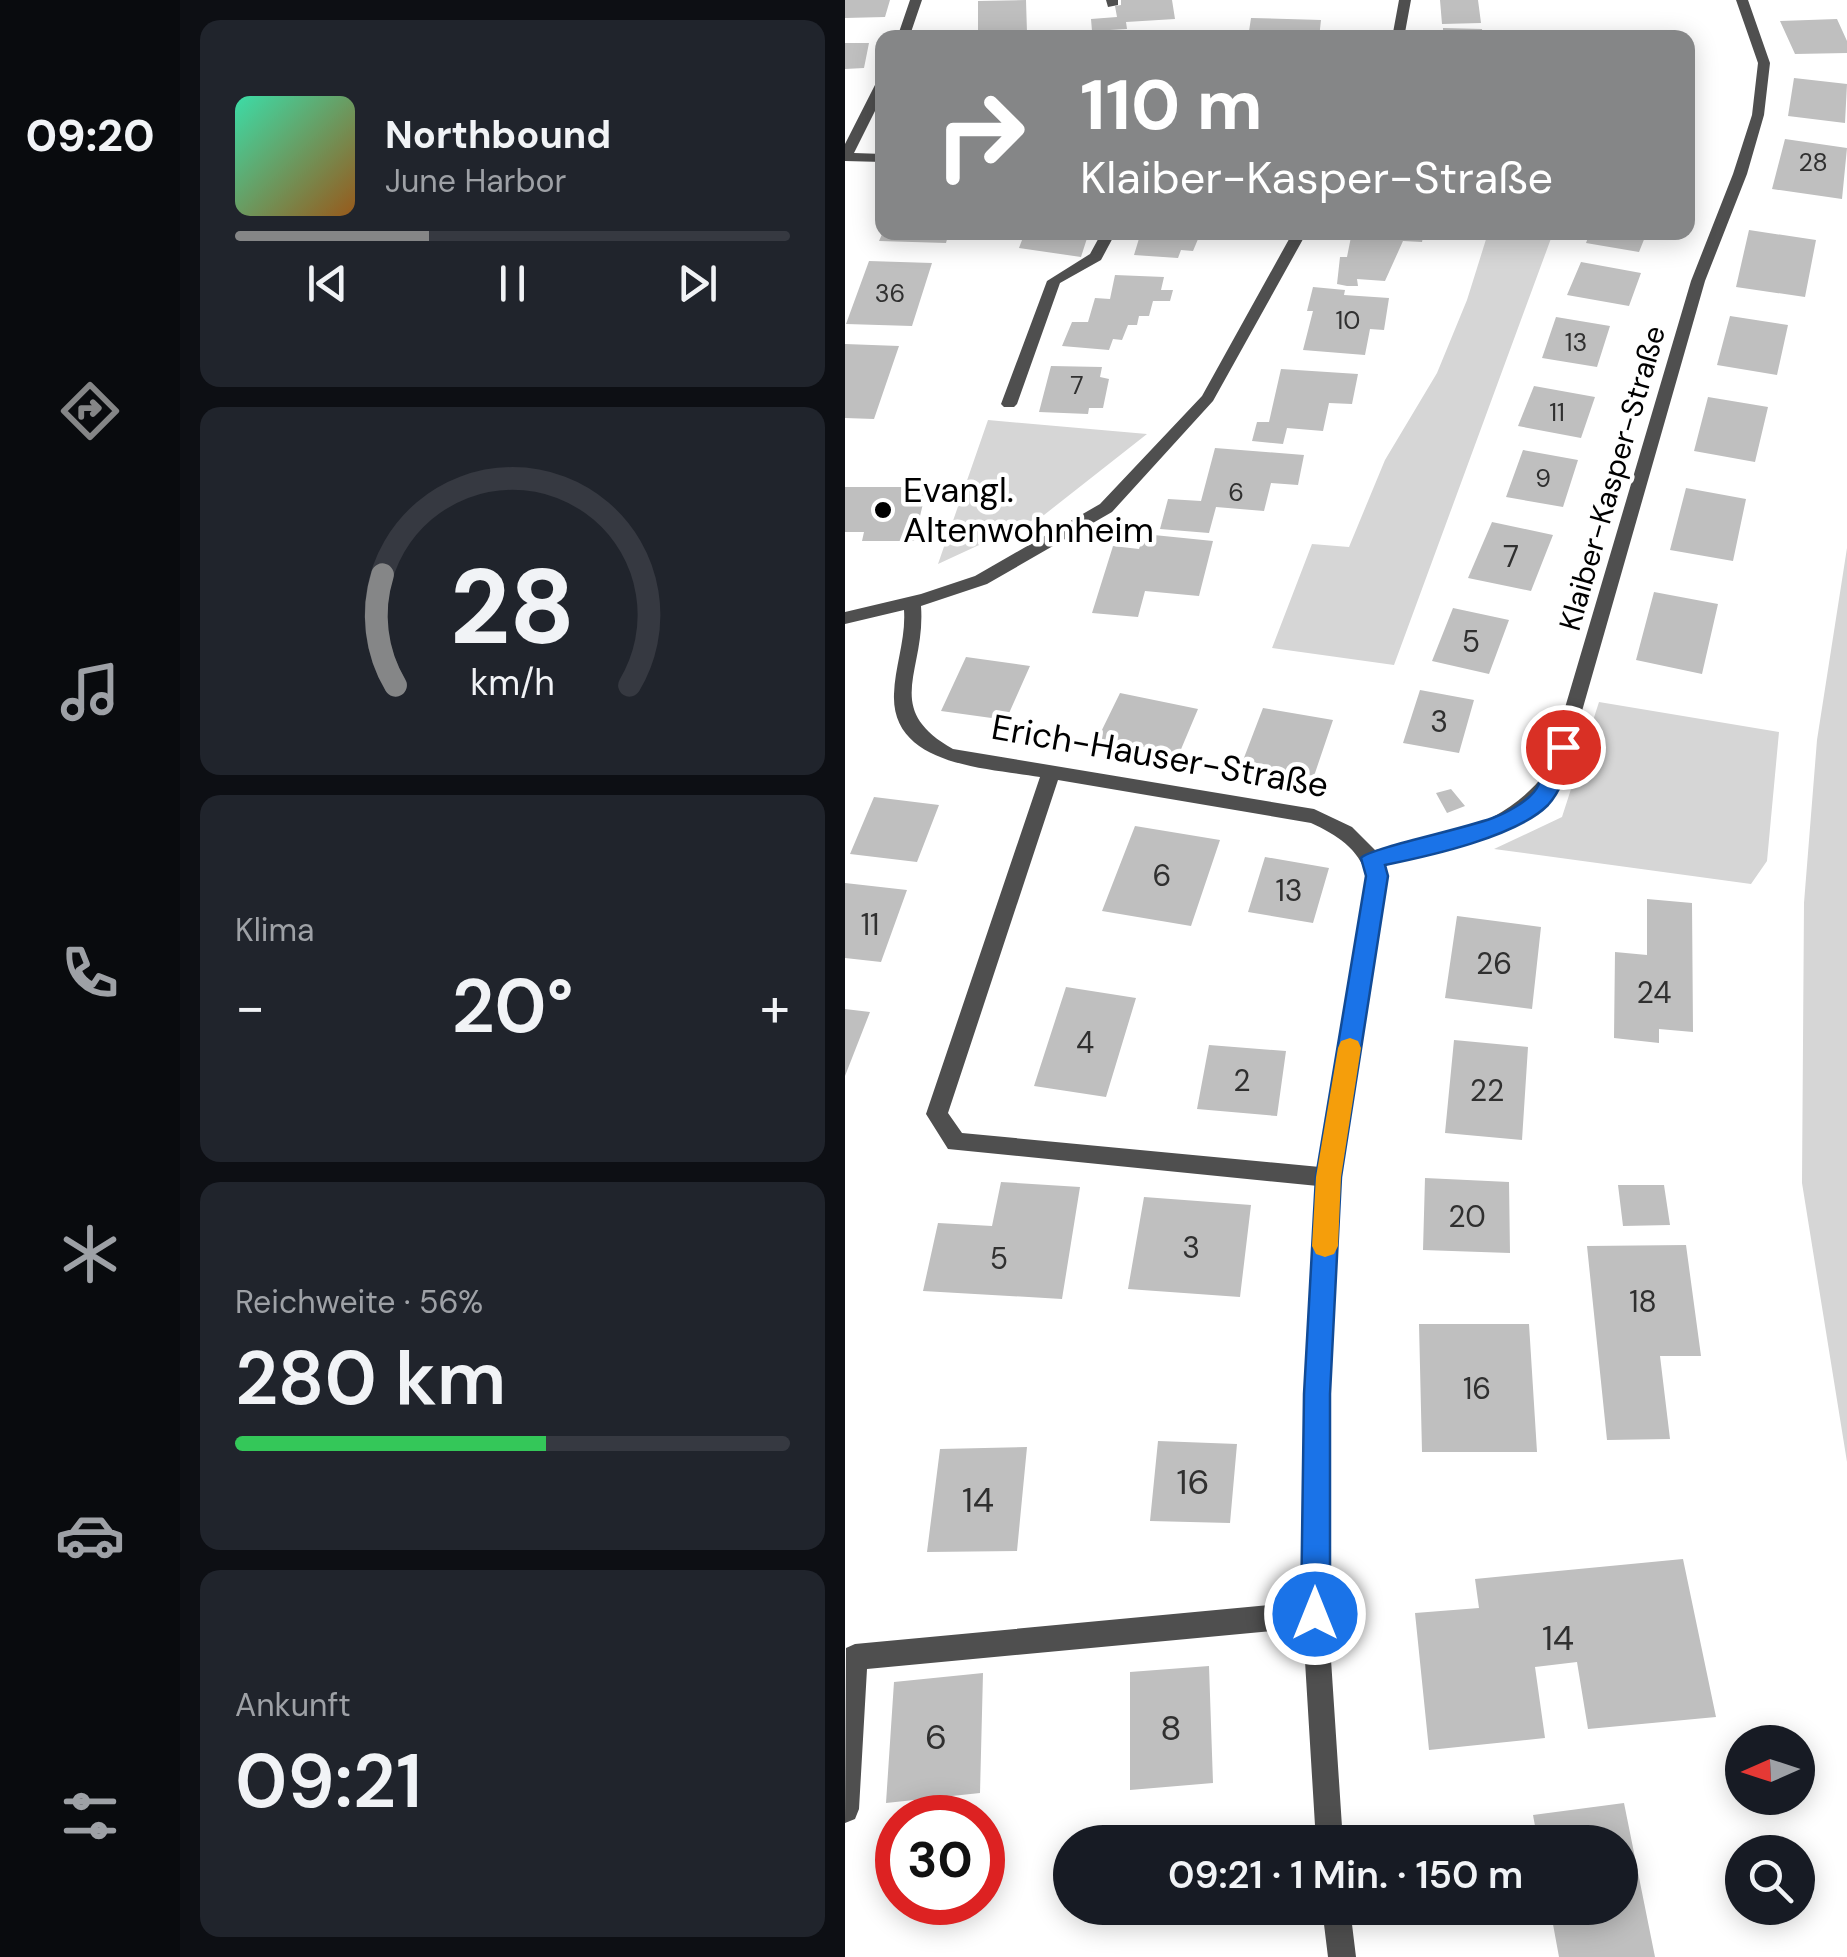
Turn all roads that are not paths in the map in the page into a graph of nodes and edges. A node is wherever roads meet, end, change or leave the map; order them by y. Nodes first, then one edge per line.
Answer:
1 (916, 0) edge
2 (1405, 0) edge
3 (1742, 0) edge
4 (907, 30) edge
5 (1399, 30) edge
6 (875, 97) edge
7 (845, 157) edge
8 (875, 158) edge
9 (1105, 240) edge
10 (1296, 240) edge
11 (1009, 404) dead end
12 (912, 603) junction
13 (845, 618) edge
14 (1051, 772) junction
15 (1372, 858) junction
16 (1329, 1177) junction
17 (1315, 1614) junction
18 (845, 1809) edge
19 (1330, 1825) edge
20 (1338, 1925) edge
21 (1341, 1957) edge

1 - 4 street
2 - 5 street
3 - 15 street, Klaiber-Kasper-Straße
6 - 7 street
7 - 8 street
9 - 11 street
10 - 12 street
12 - 13 street
12 - 14 street, Erich-Hauser-Straße
14 - 15 street, Erich-Hauser-Straße
14 - 16 street
15 - 16 street
16 - 17 street
17 - 18 street
17 - 19 street
20 - 21 street

